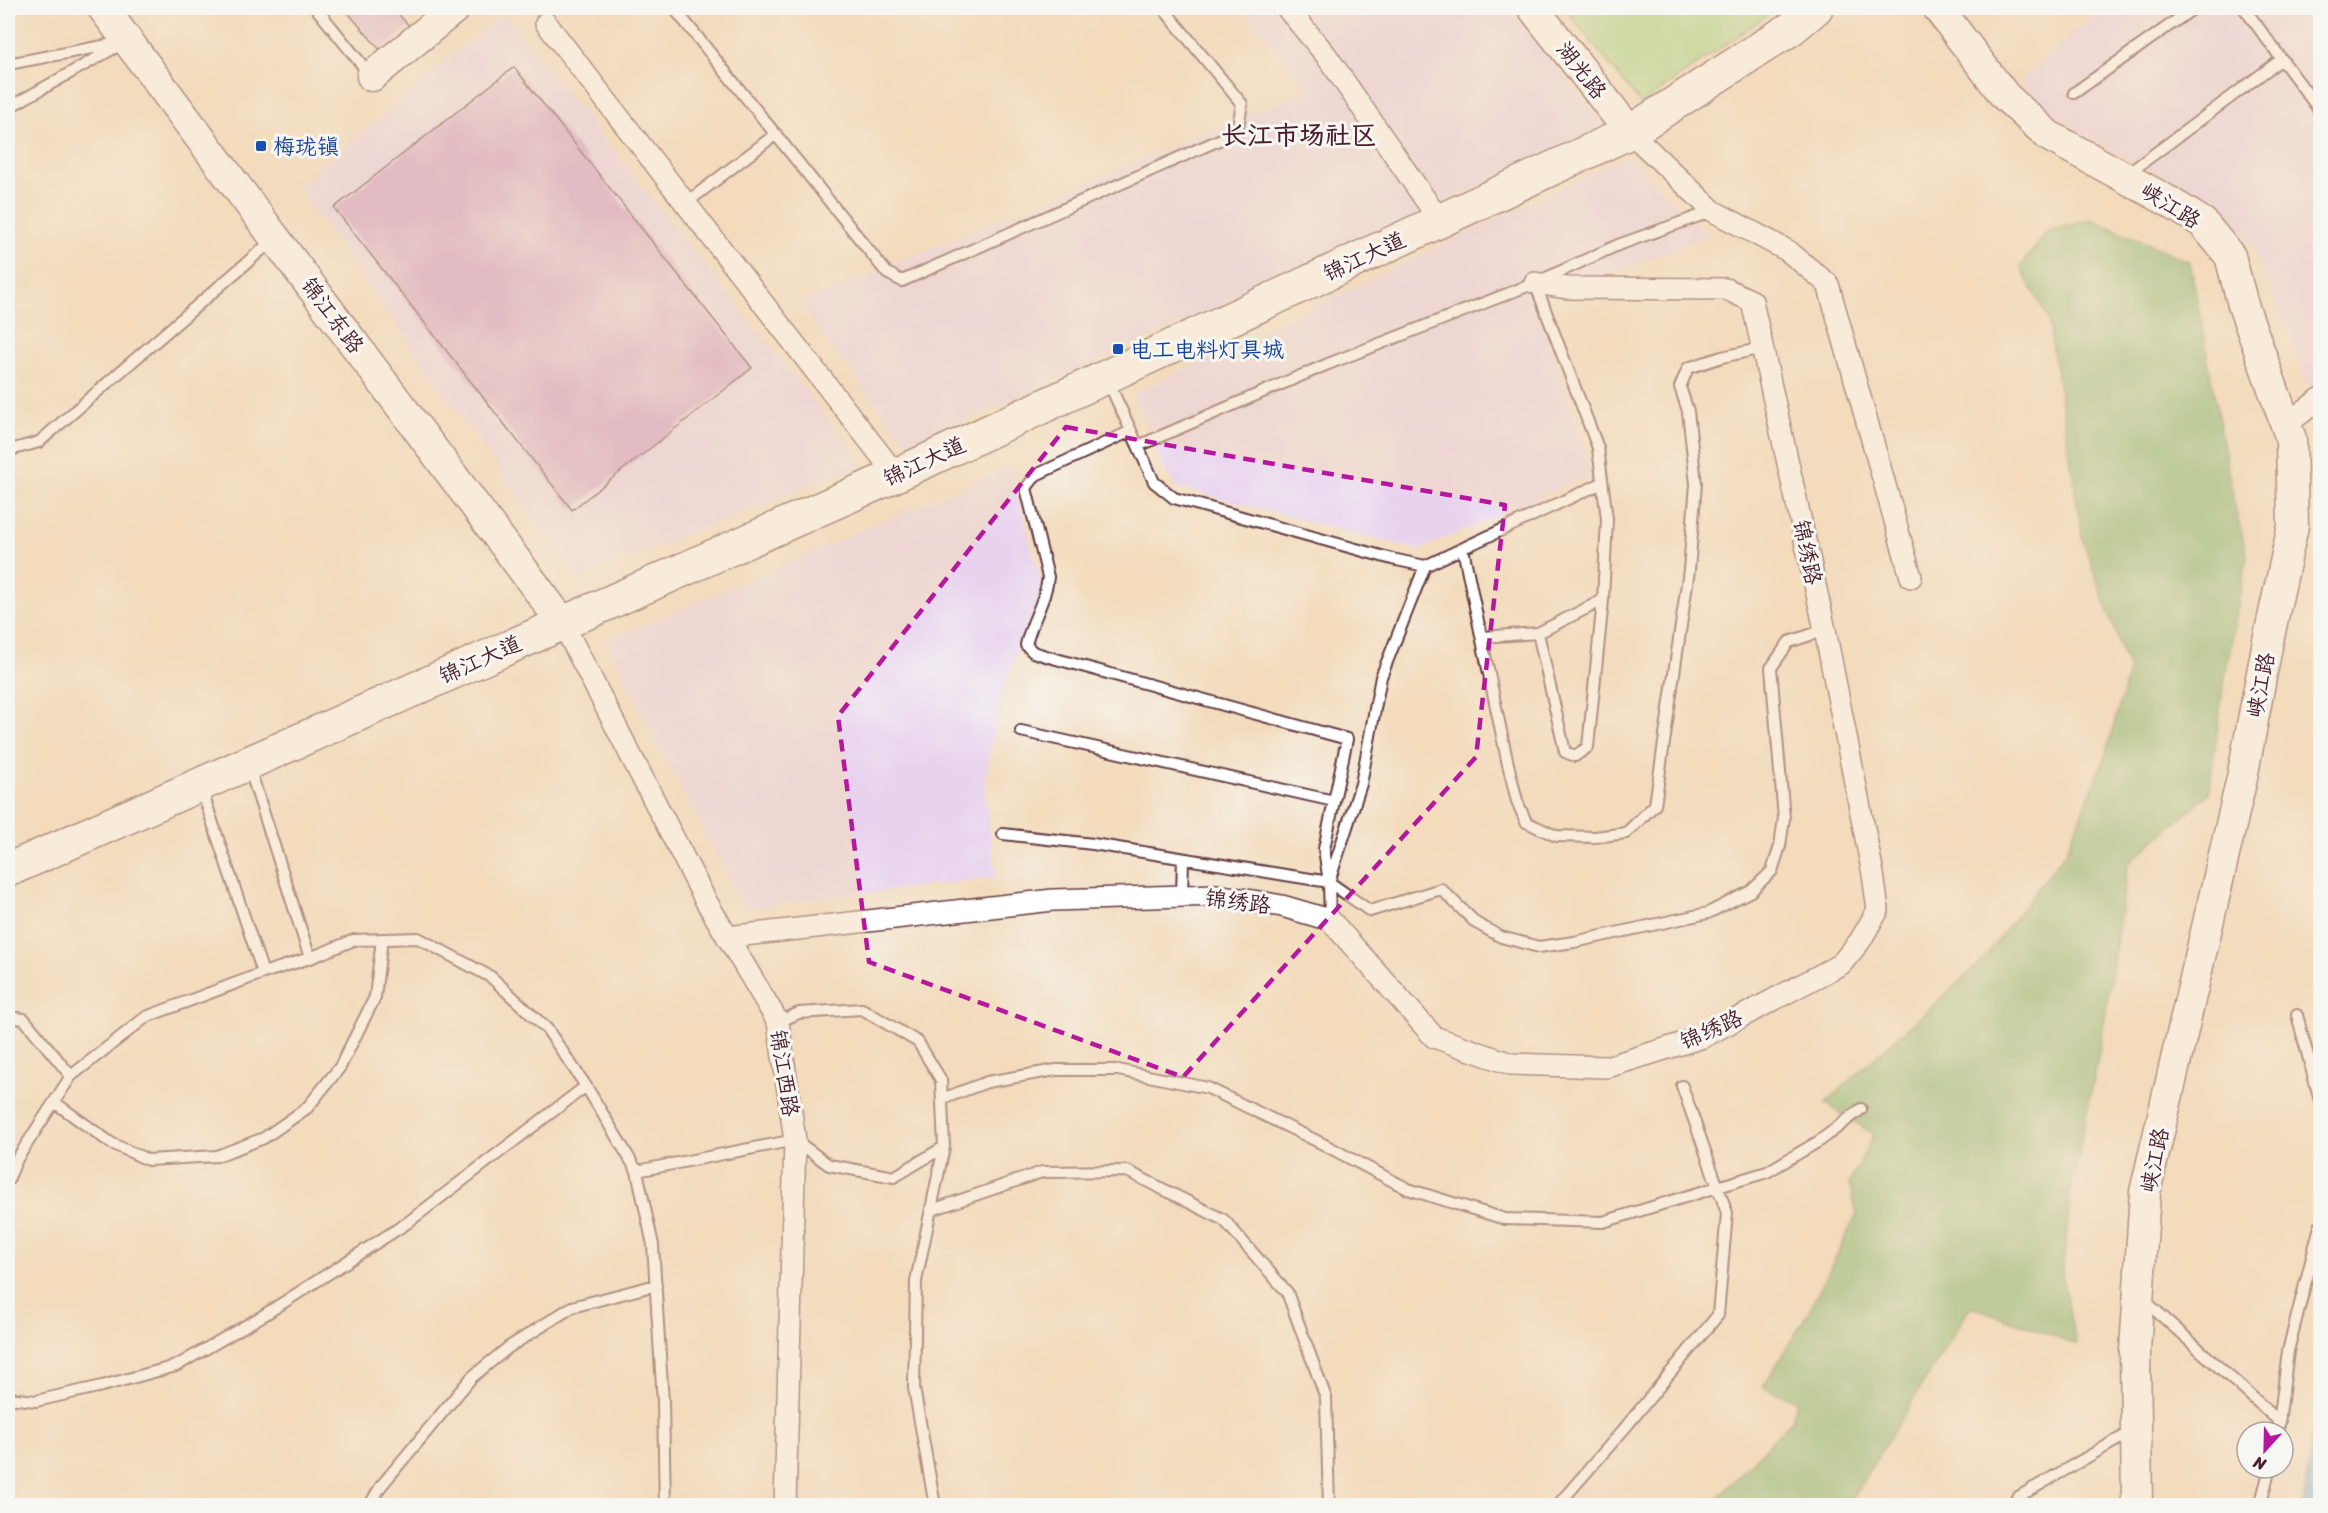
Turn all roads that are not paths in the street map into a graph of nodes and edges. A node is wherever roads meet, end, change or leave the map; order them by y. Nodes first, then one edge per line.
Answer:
1 (103, 8) edge
2 (316, 8) edge
3 (455, 8) edge
4 (676, 8) edge
5 (1163, 8) edge
6 (1287, 8) edge
7 (1533, 8) edge
8 (1816, 8) edge
9 (1938, 8) edge
10 (2194, 8) edge
11 (2244, 8) edge
12 (546, 23) dead end
13 (128, 41) junction
14 (2282, 59) junction
15 (8, 64) edge
16 (372, 76) joint
17 (2074, 93) dead end
18 (8, 108) edge
19 (2320, 111) edge
20 (1630, 132) junction
21 (776, 134) junction
22 (2124, 177) junction
23 (686, 203) junction
24 (1713, 210) junction
25 (1440, 221) junction
26 (275, 238) junction
27 (1535, 283) junction
28 (1762, 348) junction
29 (1106, 377) junction
30 (2320, 399) edge
31 (2285, 425) junction
32 (1131, 431) junction
33 (1138, 446) junction
34 (8, 453) edge
35 (896, 474) junction
36 (1602, 483) junction
37 (1463, 549) junction
38 (1425, 566) junction
39 (1911, 577) dead end
40 (1602, 600) junction
41 (562, 622) junction
42 (1825, 630) junction
43 (1538, 633) junction
44 (1482, 636) junction
45 (1021, 731) dead end
46 (248, 763) junction
47 (200, 784) junction
48 (1334, 801) junction
49 (1003, 834) dead end
50 (1183, 859) junction
51 (8, 870) edge
52 (1329, 882) junction
53 (1182, 896) junction
54 (1330, 920) junction
55 (727, 937) junction
56 (382, 939) junction
57 (310, 958) junction
58 (263, 973) junction
59 (2297, 1016) dead end
60 (8, 1017) edge
61 (778, 1022) junction
62 (71, 1076) junction
63 (586, 1086) junction
64 (1682, 1086) dead end
65 (942, 1099) junction
66 (2320, 1101) edge
67 (54, 1102) junction
68 (1861, 1109) dead end
69 (795, 1140) junction
70 (944, 1148) junction
71 (637, 1171) junction
72 (8, 1180) edge
73 (1719, 1188) junction
74 (932, 1210) junction
75 (2320, 1226) edge
76 (656, 1285) junction
77 (2139, 1296) junction
78 (8, 1398) edge
79 (2272, 1420) edge
80 (2280, 1420) edge
81 (2137, 1428) junction
82 (2267, 1480) edge
83 (369, 1506) edge
84 (665, 1506) edge
85 (785, 1506) edge
86 (935, 1506) edge
87 (1329, 1506) edge
88 (1557, 1506) edge
89 (2011, 1506) edge
90 (2137, 1506) edge
91 (2260, 1506) edge

1 - 13 street, 锦江东路
2 - 16 lane
3 - 16 street
4 - 21 lane
5 - 21 lane
6 - 25 street
7 - 20 street, 湖光路
8 - 20 main road, 锦江大道
9 - 22 street, 峡江路
10 - 17 lane
11 - 14 lane
12 - 23 street
13 - 15 lane
13 - 18 lane
13 - 26 street, 锦江东路
14 - 19 lane
14 - 22 lane
20 - 24 street
20 - 25 main road, 锦江大道
21 - 23 lane
22 - 31 street, 峡江路
23 - 35 street
24 - 27 lane
24 - 39 street
25 - 29 main road, 锦江大道
26 - 34 lane
26 - 41 street, 锦江东路
27 - 28 street, 锦绣路
27 - 33 lane
27 - 36 lane
28 - 42 street, 锦绣路
28 - 44 lane
29 - 32 lane
29 - 35 main road, 锦江大道
30 - 31 street
31 - 77 street, 峡江路
32 - 33 lane
32 - 48 lane
33 - 38 lane
35 - 41 main road, 锦江大道
36 - 37 lane
36 - 40 lane
37 - 38 lane
37 - 44 lane
38 - 52 lane
40 - 43 lane
40 - 43 lane
41 - 46 main road, 锦江大道
41 - 55 street, 锦江西路
42 - 52 lane
42 - 54 street, 锦绣路
43 - 44 lane
45 - 48 lane
46 - 47 main road, 锦江大道
46 - 57 lane
47 - 51 main road, 锦江大道
47 - 58 lane
48 - 52 lane
49 - 50 lane
50 - 52 lane
50 - 53 lane
52 - 54 lane
53 - 54 street, 锦绣路
53 - 55 street, 锦绣路
55 - 61 street, 锦江西路
56 - 57 lane
56 - 63 lane
56 - 67 lane
57 - 58 lane
58 - 62 lane
59 - 66 lane
60 - 62 lane
61 - 65 lane
61 - 69 street, 锦江西路
62 - 67 lane
63 - 71 lane
63 - 78 lane
64 - 73 lane
65 - 70 lane
65 - 73 lane
67 - 72 lane
68 - 73 lane
69 - 70 lane
69 - 71 lane
69 - 85 street, 锦江西路
70 - 74 lane
71 - 76 lane
73 - 88 lane
74 - 86 lane
74 - 87 lane
75 - 80 lane
76 - 83 lane
76 - 84 lane
77 - 79 lane
77 - 81 street, 峡江路
81 - 89 lane
81 - 90 street, 峡江路
82 - 91 lane

